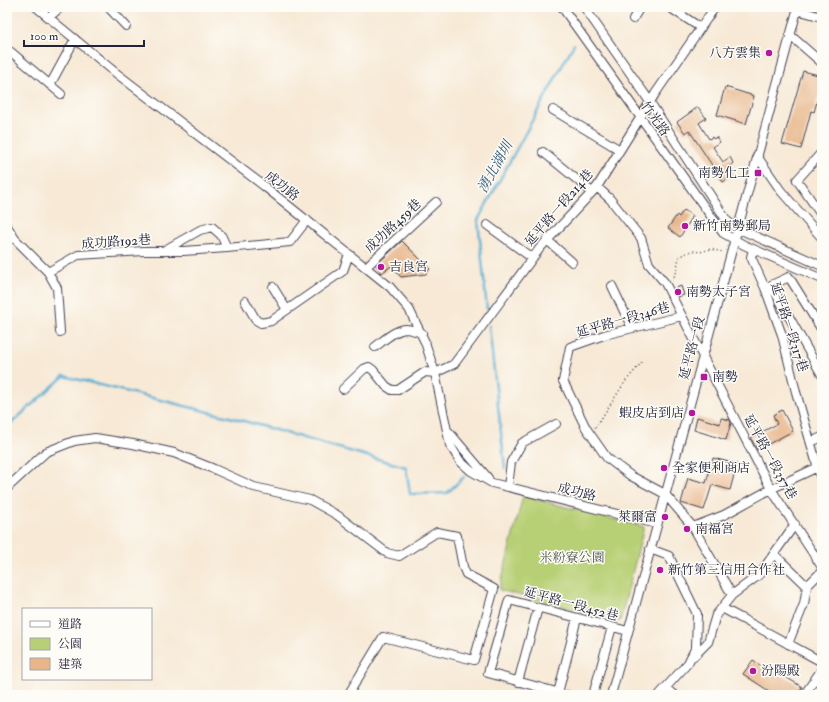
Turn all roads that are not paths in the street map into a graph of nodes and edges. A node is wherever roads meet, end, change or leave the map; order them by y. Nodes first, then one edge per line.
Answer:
1 (36, 7) edge
2 (61, 7) edge
3 (108, 7) edge
4 (562, 7) edge
5 (584, 7) edge
6 (640, 7) edge
7 (669, 7) edge
8 (715, 7) edge
9 (797, 8) edge
10 (48, 18) junction
11 (822, 18) edge
12 (633, 20) dead end
13 (126, 26) dead end
14 (700, 28) junction
15 (790, 35) junction
16 (75, 39) junction
17 (11, 52) dead end
18 (822, 63) edge
19 (50, 85) junction
20 (62, 94) dead end
21 (650, 103) junction
22 (553, 110) dead end
23 (640, 117) junction
24 (620, 150) junction
25 (543, 152) dead end
26 (822, 152) edge
27 (757, 156) junction
28 (594, 190) junction
29 (436, 202) dead end
30 (822, 216) edge
31 (307, 220) junction
32 (487, 225) dead end
33 (7, 226) edge
34 (737, 228) junction
35 (822, 237) edge
36 (547, 240) junction
37 (734, 240) junction
38 (227, 248) junction
39 (753, 249) junction
40 (162, 251) junction
41 (350, 254) junction
42 (532, 258) junction
43 (572, 262) dead end
44 (793, 266) junction
45 (822, 266) edge
46 (366, 267) junction
47 (48, 272) junction
48 (789, 277) junction
49 (822, 279) edge
50 (612, 286) dead end
51 (273, 287) dead end
52 (768, 287) junction
53 (245, 301) dead end
54 (287, 310) junction
55 (682, 316) junction
56 (632, 328) junction
57 (822, 330) edge
58 (60, 332) dead end
59 (422, 334) junction
60 (374, 347) dead end
61 (703, 355) junction
62 (435, 373) junction
63 (822, 375) edge
64 (344, 389) dead end
65 (556, 424) dead end
66 (822, 437) edge
67 (811, 442) junction
68 (818, 467) junction
69 (822, 482) edge
70 (508, 487) junction
71 (7, 488) edge
72 (771, 489) junction
73 (665, 494) junction
74 (656, 524) junction
75 (795, 524) junction
76 (693, 527) junction
77 (650, 549) junction
78 (774, 554) junction
79 (822, 567) edge
80 (822, 571) edge
81 (807, 586) junction
82 (732, 595) junction
83 (538, 608) junction
84 (722, 608) junction
85 (577, 618) junction
86 (612, 627) junction
87 (628, 631) junction
88 (788, 644) junction
89 (688, 662) junction
90 (822, 662) edge
91 (822, 669) edge
92 (518, 682) junction
93 (665, 688) junction
94 (558, 692) junction
95 (348, 695) edge
96 (567, 695) edge
97 (594, 695) edge
98 (611, 695) edge
99 (659, 695) edge
100 (674, 695) edge
101 (804, 695) edge

1 - 10 street, 成功路
2 - 10 street
3 - 13 street
4 - 23 street, 竹光路
5 - 21 street, 竹光路
6 - 12 street
7 - 14 street
8 - 14 street, 延平路一段214巷
9 - 11 street
9 - 15 street, 延平路一段
10 - 16 street, 成功路
14 - 21 street, 延平路一段214巷
15 - 18 street
15 - 27 street, 延平路一段
16 - 19 street
16 - 31 street, 成功路
17 - 19 street
19 - 20 street
21 - 23 street, 延平路一段214巷
21 - 34 street, 竹光路
22 - 24 street
23 - 24 street, 延平路一段214巷
23 - 37 street, 竹光路
24 - 28 street, 延平路一段214巷
25 - 28 street, 延平路一段357巷
26 - 30 street
27 - 34 street, 延平路一段
27 - 35 street
28 - 36 street, 延平路一段214巷
28 - 55 street, 延平路一段357巷
29 - 46 street, 成功路459巷
31 - 38 street, 成功路192巷
31 - 41 street, 成功路
32 - 42 street
33 - 47 street
34 - 37 street, 延平路一段
34 - 45 street, 竹光路
36 - 42 street, 延平路一段214巷
36 - 43 street
37 - 39 street, 竹光路
37 - 61 street, 延平路一段
38 - 40 street, 成功路192巷
38 - 40 street
39 - 44 street, 竹光路
39 - 52 street, 延平路一段317巷
40 - 47 street, 成功路192巷
41 - 46 street, 成功路
41 - 54 street
42 - 62 street, 延平路一段214巷
44 - 48 street
44 - 49 street, 竹光路
46 - 59 street, 成功路
47 - 58 street
48 - 52 street
48 - 57 street
50 - 56 street
51 - 54 street
52 - 63 street
52 - 67 street, 延平路一段317巷
53 - 54 street
55 - 56 street, 延平路一段346巷
55 - 61 street, 延平路一段357巷
56 - 73 street, 延平路一段346巷
59 - 60 street
59 - 62 street, 成功路
61 - 72 street, 延平路一段357巷
61 - 73 street, 延平路一段
62 - 64 street, 延平路一段214巷
62 - 70 street, 成功路
65 - 70 street
66 - 67 street
67 - 68 street, 延平路一段317巷
68 - 69 street, 延平路一段317巷
68 - 72 street
70 - 74 street, 成功路
71 - 95 street
72 - 75 street, 延平路一段357巷
72 - 76 street
73 - 74 street, 延平路一段
73 - 76 street
74 - 77 street, 延平路一段
75 - 78 street
75 - 79 street, 延平路一段357巷
76 - 82 street
77 - 87 street, 延平路一段
77 - 89 street
78 - 81 street
78 - 82 street
80 - 81 street
81 - 88 street
82 - 84 street
83 - 85 street, 延平路一段452巷
83 - 92 street
83 - 92 street, 延平路一段452巷
84 - 88 street
84 - 89 street
85 - 86 street, 延平路一段452巷
85 - 94 street
86 - 87 street, 延平路一段452巷
86 - 97 street
87 - 98 street, 延平路一段
88 - 90 street
89 - 93 street
91 - 101 street
92 - 94 street
93 - 99 street
93 - 100 street
94 - 96 street

